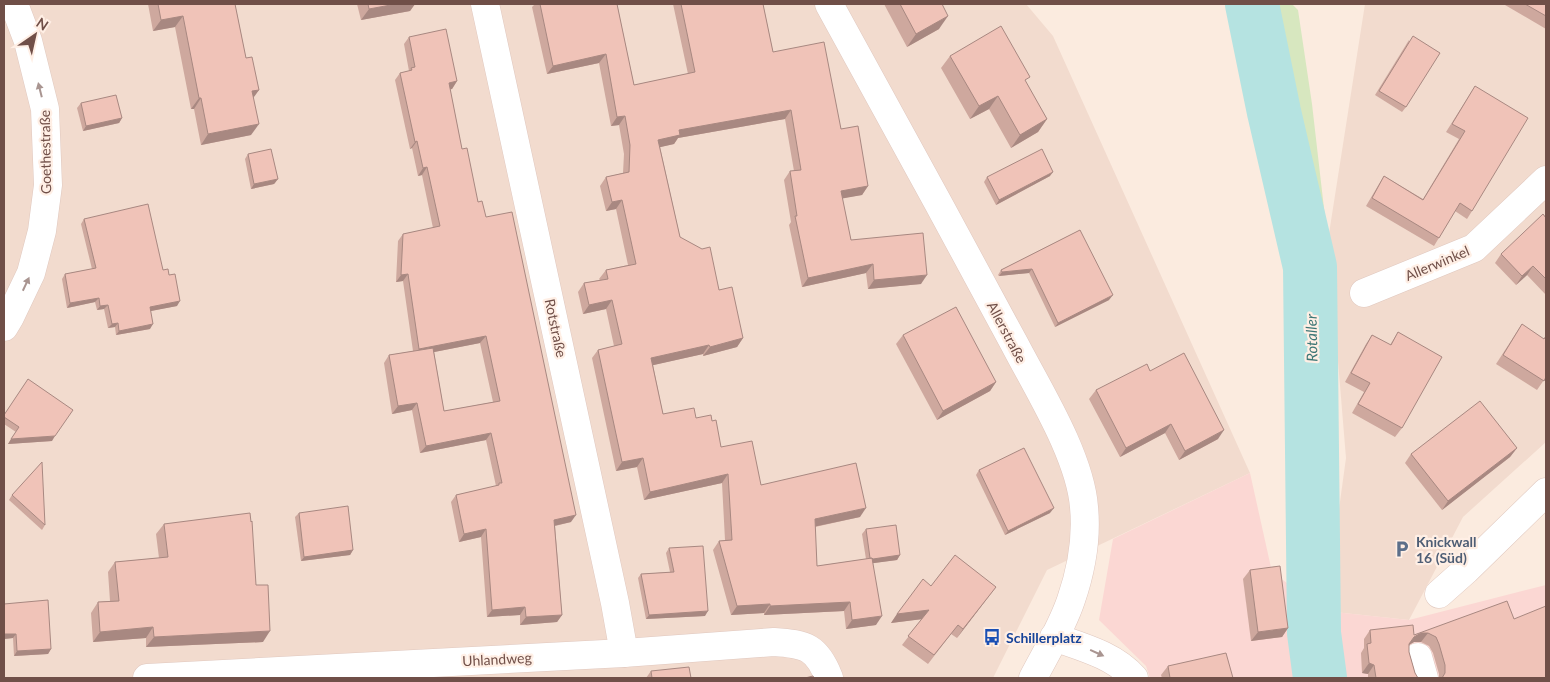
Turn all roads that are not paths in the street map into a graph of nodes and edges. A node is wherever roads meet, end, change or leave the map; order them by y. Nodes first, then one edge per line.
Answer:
1 (14, 4) edge
2 (486, 4) edge
3 (828, 4) edge
4 (1546, 180) edge
5 (1364, 293) dead end
6 (4, 327) edge
7 (1546, 492) edge
8 (1439, 594) dead end
9 (1054, 637) junction
10 (624, 653) junction
11 (147, 678) edge
12 (829, 678) edge
13 (1033, 678) edge
14 (1134, 678) edge

6 -> 1 street, Goethestraße
2 - 10 street, Rotstraße
3 - 9 street, Allerstraße
4 - 5 street, Allerwinkel
7 - 8 street
9 - 13 street, Allerstraße
9 -> 14 street
10 - 11 street, Uhlandweg
10 - 12 street, Uhlandweg

